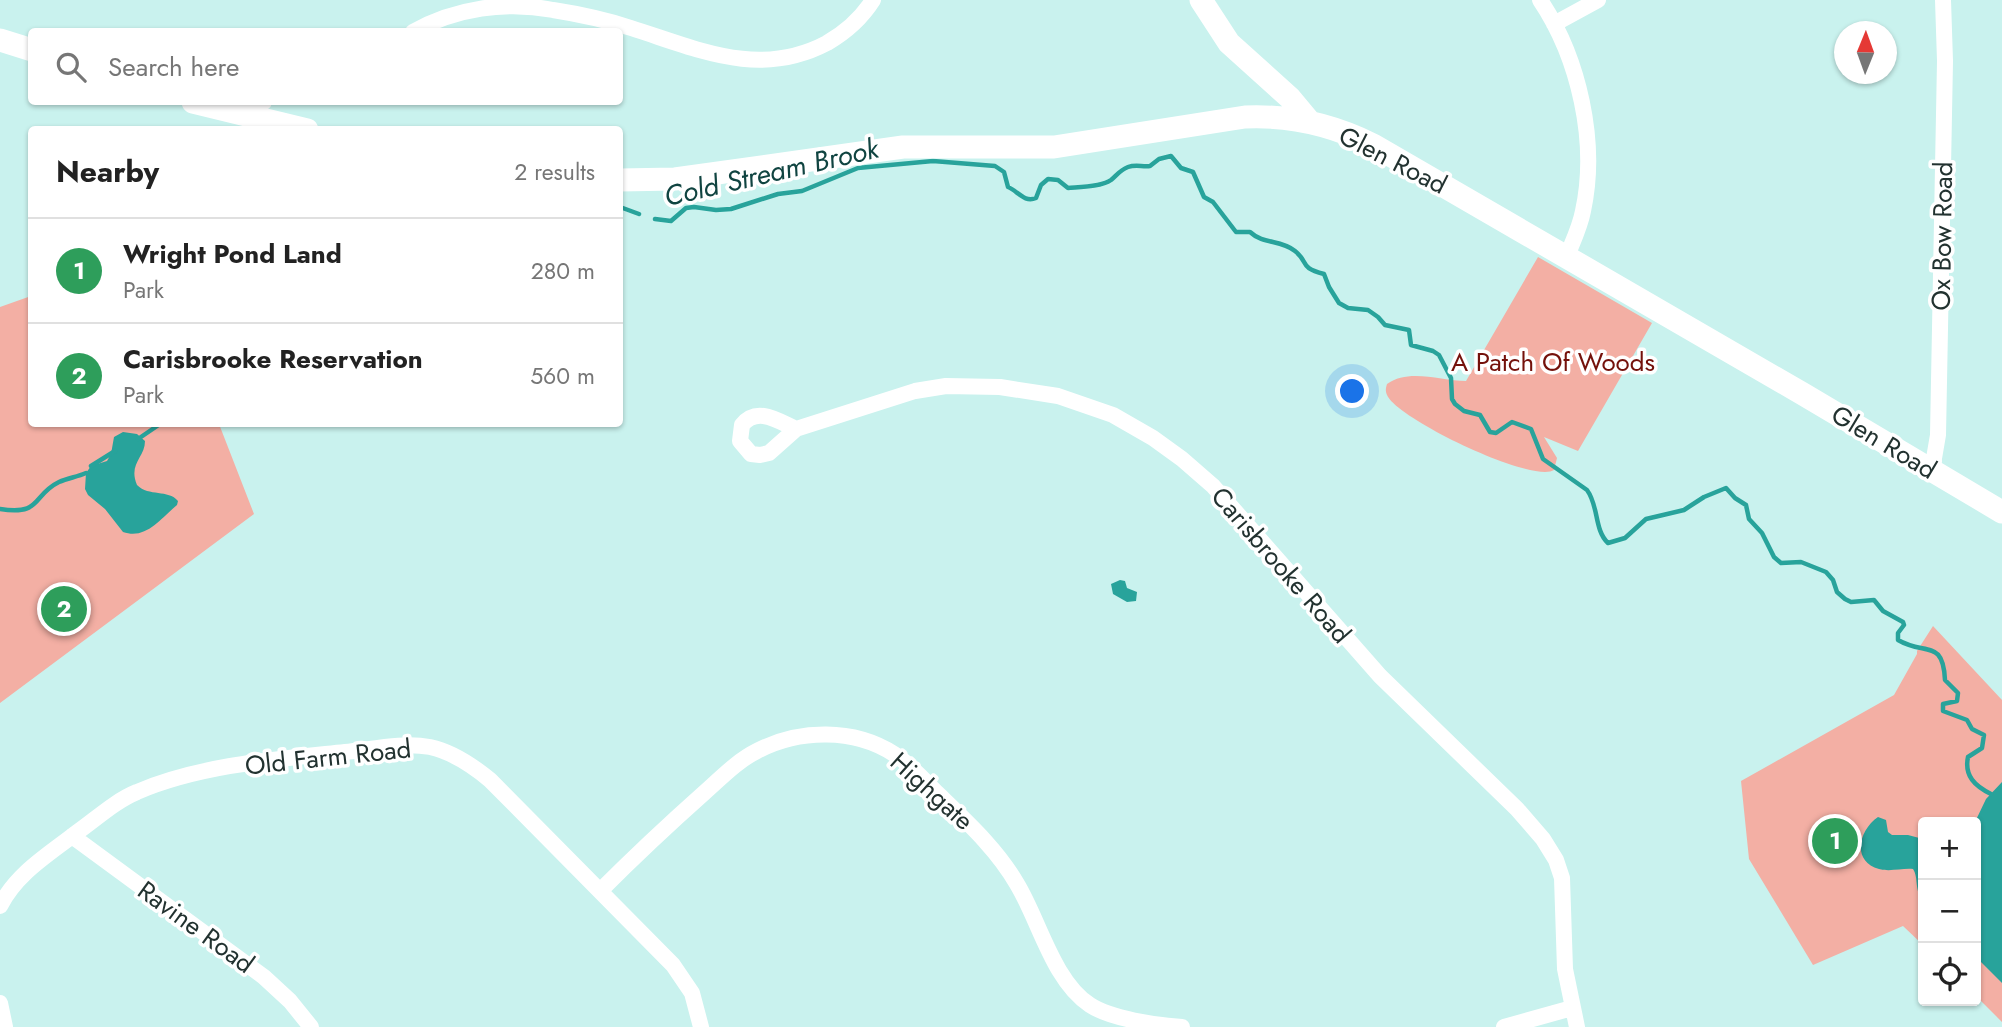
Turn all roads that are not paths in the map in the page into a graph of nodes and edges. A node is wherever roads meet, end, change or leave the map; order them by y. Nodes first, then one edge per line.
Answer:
1 (873, 0) edge
2 (1201, 0) edge
3 (1540, 0) edge
4 (1598, 0) edge
5 (1943, 0) edge
6 (1555, 24) junction
7 (421, 28) edge
8 (0, 40) edge
9 (28, 49) edge
10 (224, 105) edge
11 (255, 108) edge
12 (1310, 122) junction
13 (298, 126) edge
14 (623, 180) edge
15 (1567, 256) junction
16 (796, 429) dead end
17 (1932, 470) junction
18 (2002, 512) edge
19 (72, 836) junction
20 (600, 891) junction
21 (0, 906) edge
22 (0, 1003) edge
23 (1572, 1008) junction
24 (5, 1027) edge
25 (311, 1027) edge
26 (701, 1027) edge
27 (1182, 1027) edge
28 (1504, 1027) edge
29 (1577, 1027) edge

1 - 7 street
2 - 12 street
3 - 6 street
4 - 6 street
5 - 17 street, Ox Bow Road
6 - 15 street
8 - 9 street
10 - 11 street
11 - 13 street
12 - 14 street, Glen Road
12 - 15 street, Glen Road
15 - 17 street, Glen Road
16 - 23 street, Carisbrooke Road
17 - 18 street, Glen Road
19 - 20 street, Old Farm Road
19 - 21 street, Old Farm Road
19 - 25 street, Ravine Road
20 - 26 street, Old Farm Road
20 - 27 street, Highgate
22 - 24 street
23 - 28 street
23 - 29 street, Carisbrooke Road

